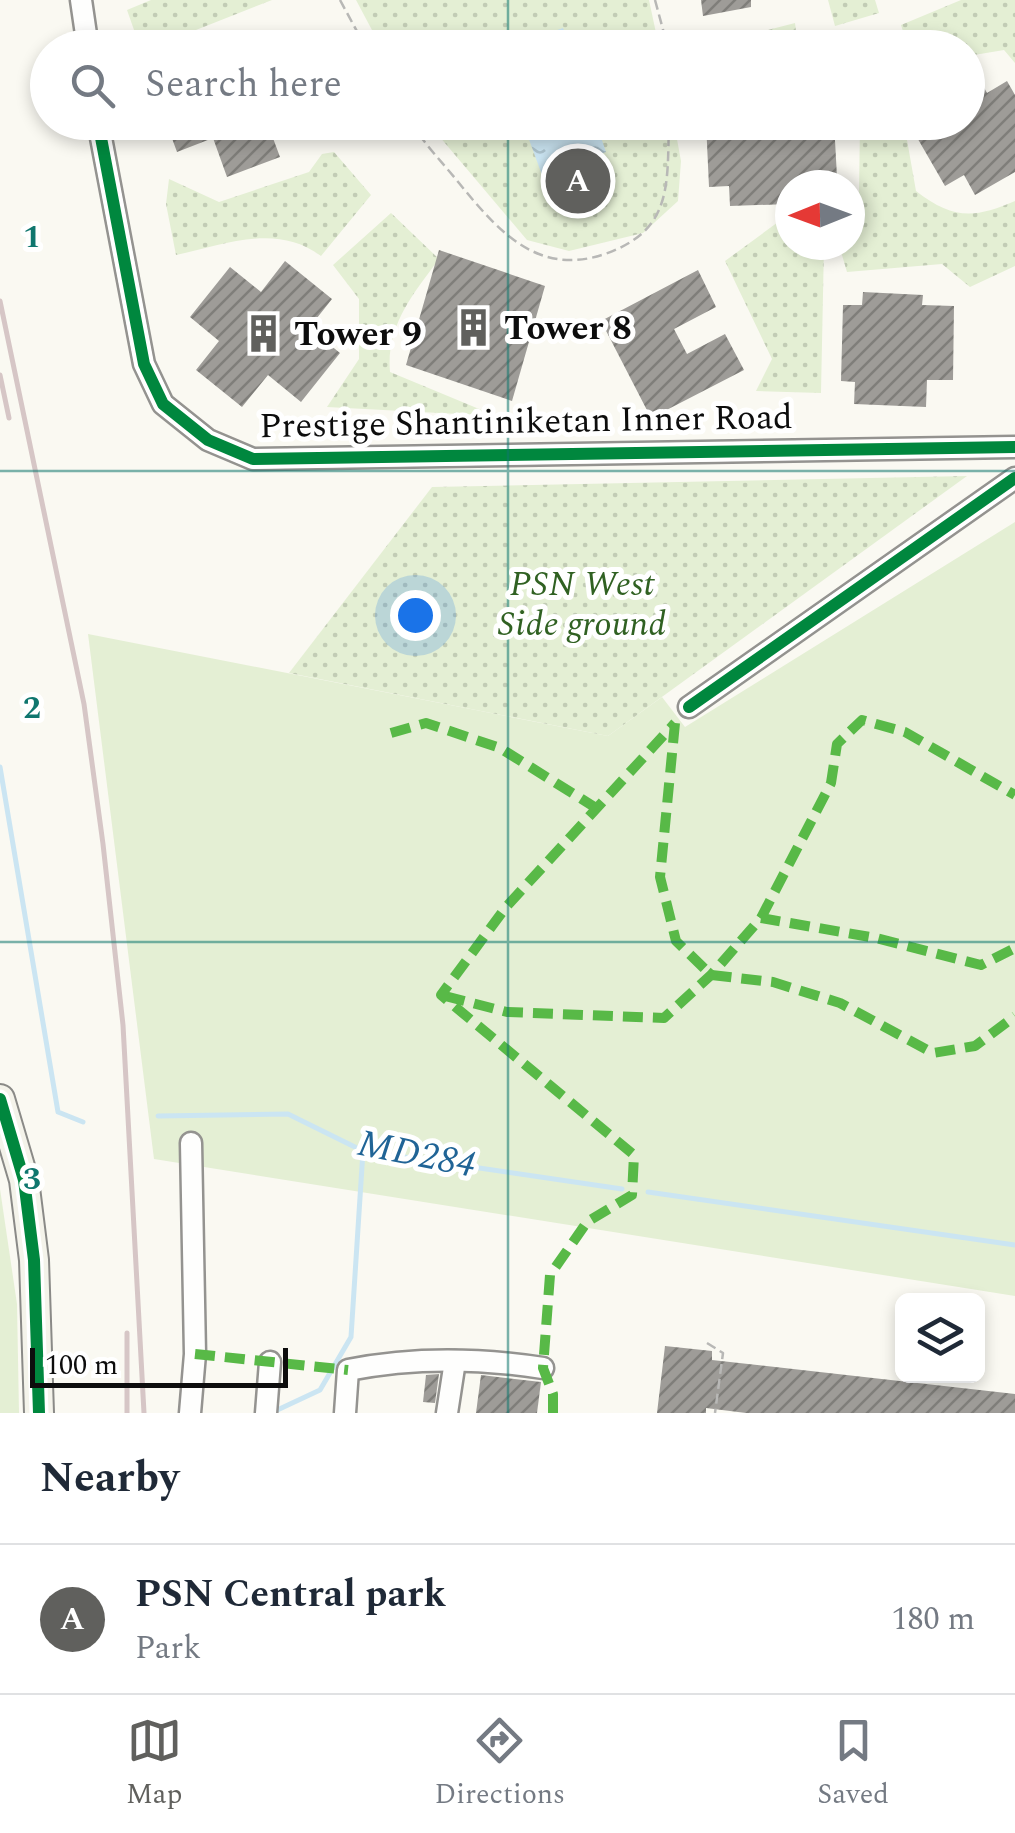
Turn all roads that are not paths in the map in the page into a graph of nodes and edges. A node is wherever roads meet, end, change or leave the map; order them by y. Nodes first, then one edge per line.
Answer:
1 (81, 0) edge
2 (85, 30) edge
3 (101, 140) edge
4 (1015, 447) edge
5 (1015, 478) edge
6 (689, 706) dead end
7 (0, 1099) edge
8 (191, 1143) dead end
9 (455, 1361) junction
10 (270, 1362) dead end
11 (543, 1368) dead end
12 (39, 1413) edge
13 (190, 1413) edge
14 (266, 1413) edge
15 (345, 1413) edge
16 (448, 1413) edge

1 - 2 street
3 - 4 street, Prestige Shantiniketan Inner Road
5 - 6 street
7 - 12 street
8 - 13 street
9 - 11 street
9 - 15 street
9 - 16 street
10 - 14 street

